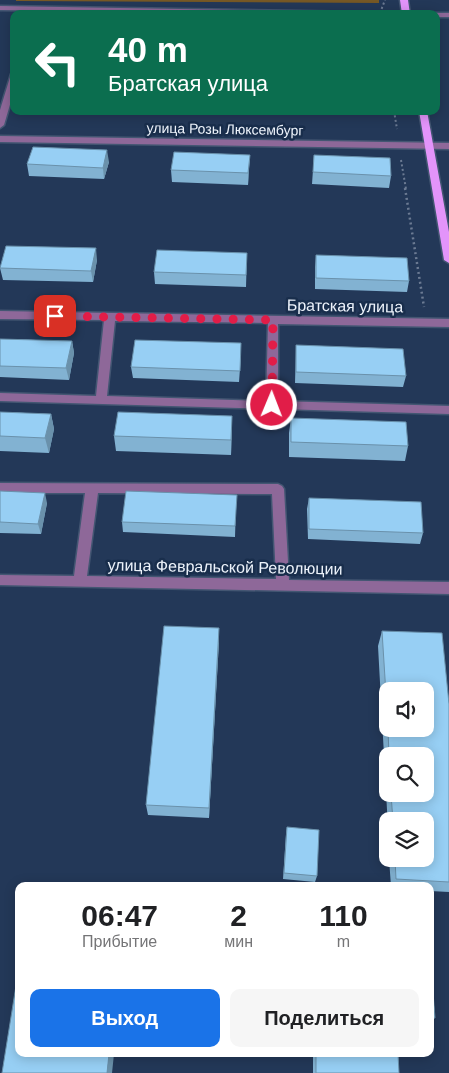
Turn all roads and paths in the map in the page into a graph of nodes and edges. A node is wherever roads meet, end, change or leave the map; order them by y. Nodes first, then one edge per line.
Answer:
1 (0, 8) edge
2 (21, 10) edge
3 (10, 90) edge
4 (425, 115) edge
5 (0, 125) edge
6 (0, 139) edge
7 (400, 146) junction
8 (430, 146) junction
9 (449, 146) edge
10 (449, 260) edge
11 (0, 316) edge
12 (110, 317) junction
13 (273, 320) junction
14 (426, 322) junction
15 (449, 322) edge
16 (0, 397) edge
17 (101, 400) junction
18 (272, 405) junction
19 (449, 410) edge
20 (0, 488) edge
21 (92, 488) junction
22 (0, 580) edge
23 (80, 581) junction
24 (283, 584) junction
25 (449, 588) edge

1 - 2 street
3 - 5 street
4 - 8 main road
6 - 7 street, улица Розы Люксембург
7 - 8 street, улица Розы Люксембург
7 - 14 path
8 - 9 street, улица Розы Люксембург
8 - 10 main road
11 - 12 street, Братская улица
12 - 13 street, Братская улица
12 - 17 street
13 - 14 street, Братская улица
13 - 18 street
14 - 15 street, Братская улица
16 - 17 street
17 - 18 street
18 - 19 street
20 - 21 street
21 - 23 street
21 - 24 street
22 - 23 street, улица Февральской Революции
23 - 24 street, улица Февральской Революции
24 - 25 street, улица Февральской Революции

